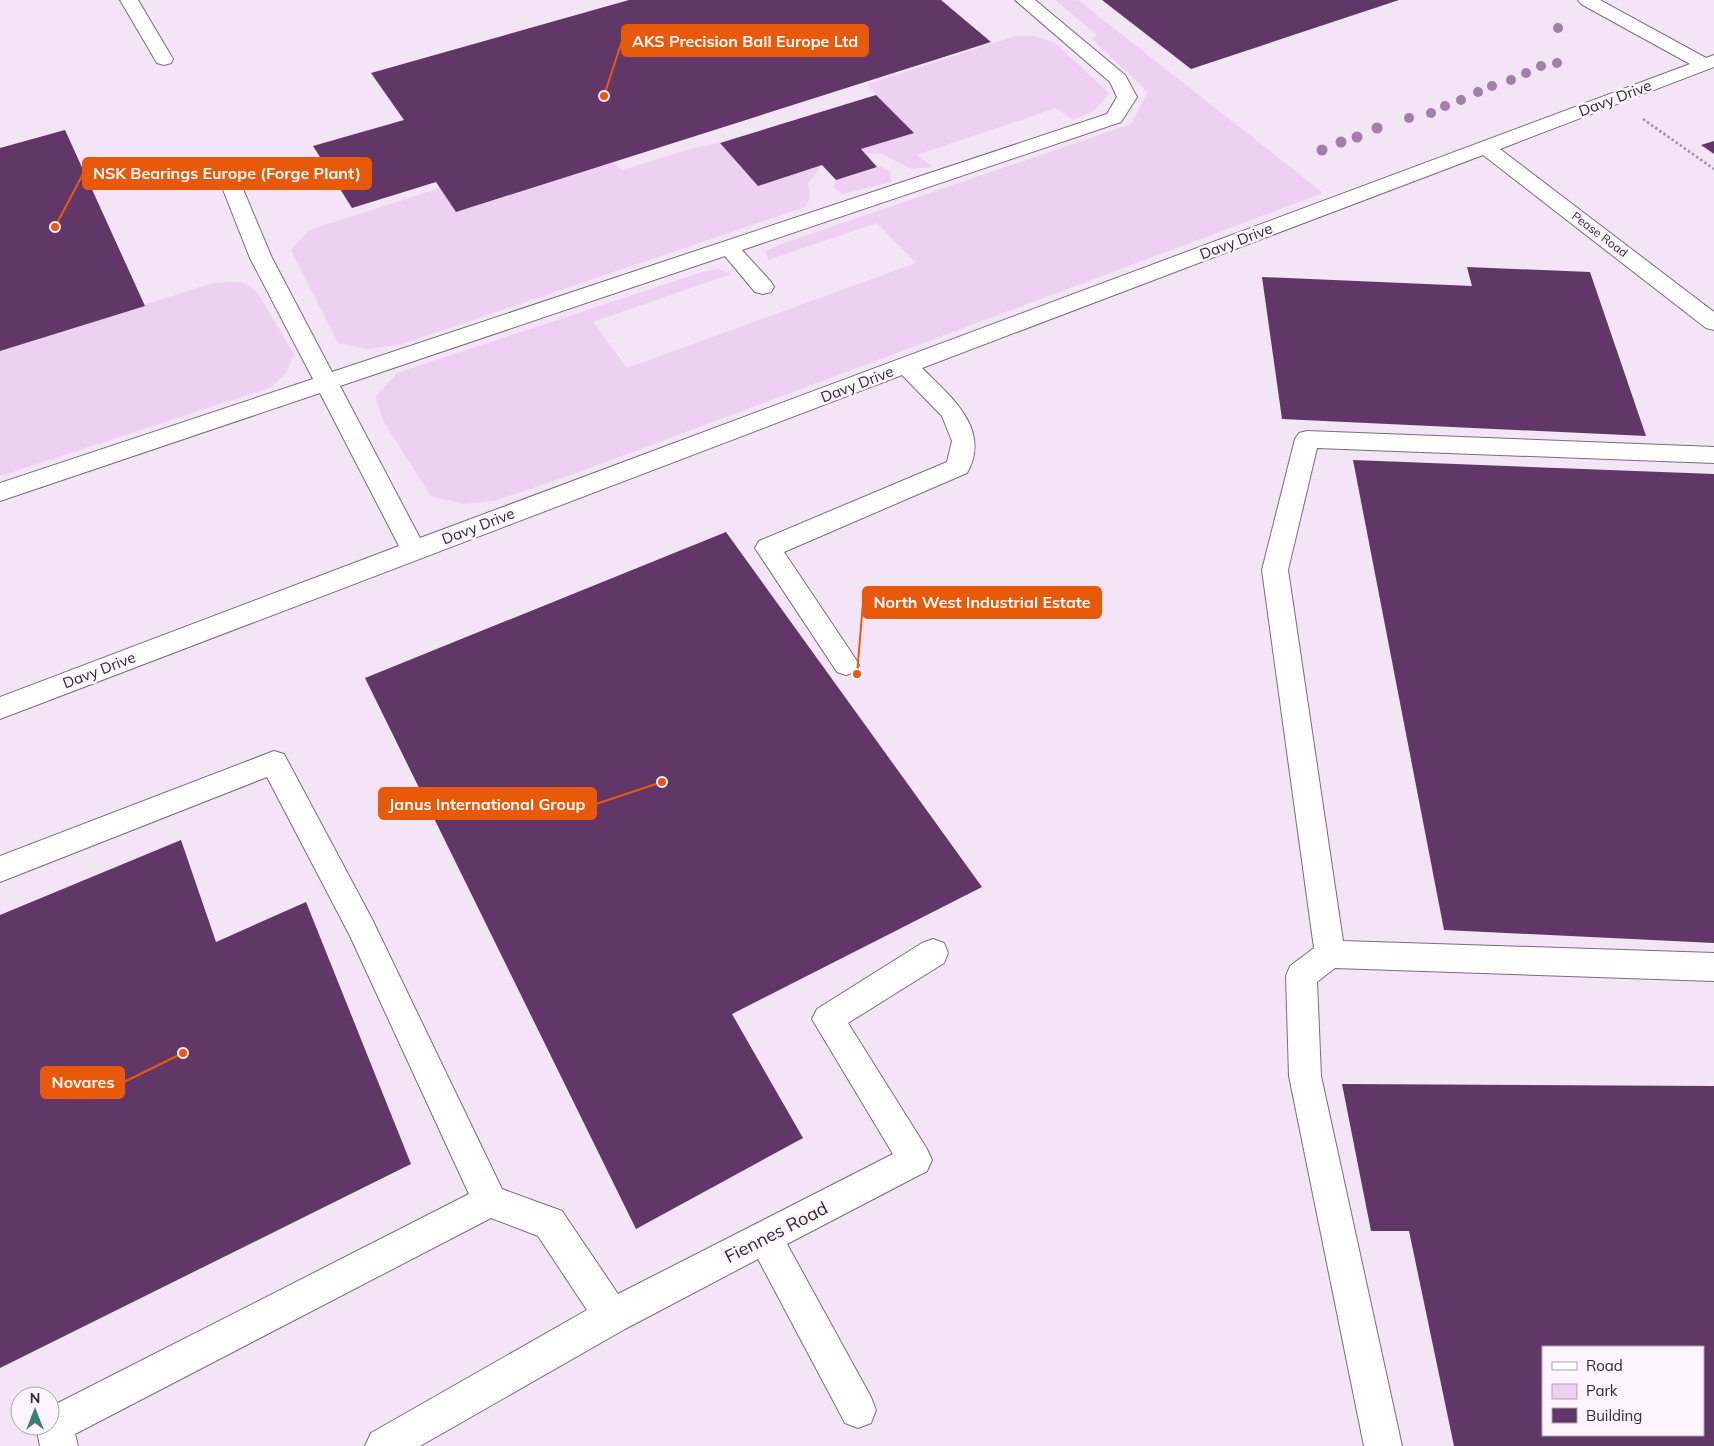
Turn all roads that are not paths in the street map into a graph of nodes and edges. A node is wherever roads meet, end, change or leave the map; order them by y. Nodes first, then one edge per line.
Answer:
1 (129, 0) edge
2 (1024, 0) edge
3 (1587, 0) edge
4 (164, 59) dead end
5 (1709, 62) edge
6 (1485, 147) junction
7 (230, 182) dead end
8 (729, 248) junction
9 (764, 287) dead end
10 (1714, 323) edge
11 (906, 365) junction
12 (326, 383) junction
13 (1714, 455) edge
14 (0, 492) edge
15 (414, 550) junction
16 (846, 665) dead end
17 (0, 708) edge
18 (0, 869) edge
19 (933, 953) dead end
20 (1330, 954) junction
21 (1714, 967) edge
22 (490, 1201) junction
23 (764, 1238) junction
24 (612, 1316) junction
25 (858, 1410) dead end
26 (59, 1446) edge
27 (384, 1446) edge
28 (1383, 1446) edge

1 - 4 street
2 - 8 street
3 - 5 street
5 - 6 street, Davy Drive
6 - 10 street, Pease Road
6 - 11 street, Davy Drive
7 - 12 street
8 - 9 street
8 - 12 street
11 - 15 street, Davy Drive
11 - 16 street
12 - 14 street
12 - 15 street
13 - 20 street
15 - 17 street, Davy Drive
18 - 22 street
19 - 23 street, Fiennes Road
20 - 21 street
20 - 28 street
22 - 24 street
22 - 26 street
23 - 24 street, Fiennes Road
23 - 25 street
24 - 27 street, Fiennes Road

